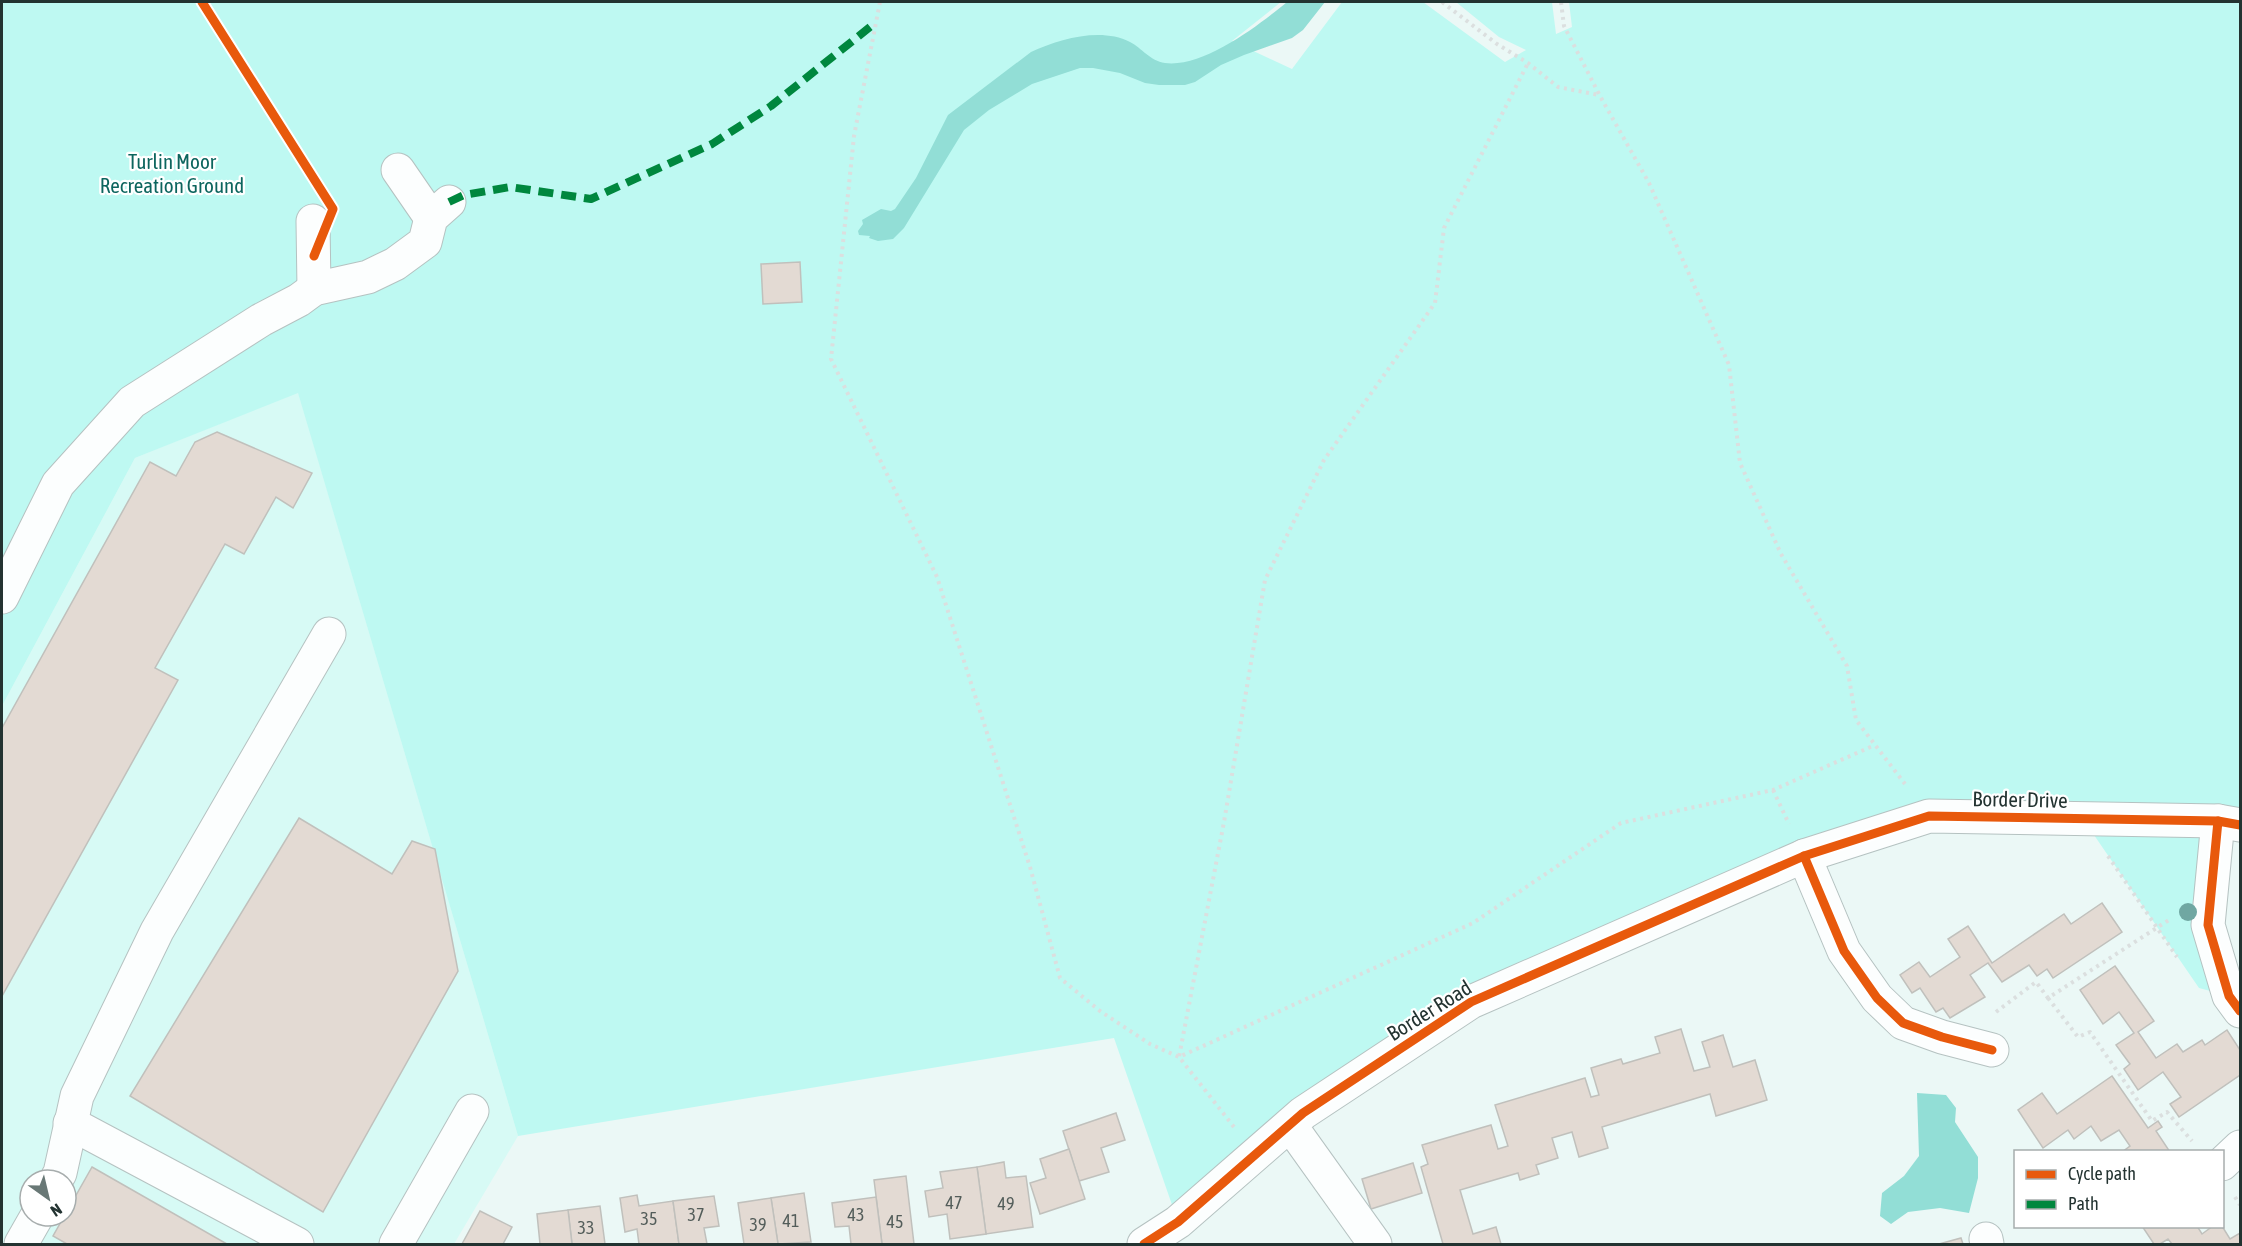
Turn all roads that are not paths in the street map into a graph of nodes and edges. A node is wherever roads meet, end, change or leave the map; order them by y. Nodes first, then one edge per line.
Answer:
1 (398, 170) dead end
2 (314, 221) dead end
3 (314, 289) junction
4 (2, 597) edge
5 (329, 634) dead end
6 (2229, 823) edge
7 (1804, 856) junction
8 (2241, 1011) edge
9 (1992, 1050) dead end
10 (472, 1112) dead end
11 (70, 1123) junction
12 (1290, 1125) junction
13 (2241, 1147) edge
14 (2224, 1163) edge
15 (61, 1168) edge
16 (30, 1228) edge
17 (21, 1245) edge
18 (297, 1245) edge
19 (396, 1245) edge
20 (1144, 1245) edge
21 (1375, 1245) edge

1 - 3 street
2 - 3 street
3 - 4 street
5 - 11 street
6 - 7 street, Border Drive
6 - 8 street
7 - 9 street
7 - 12 street, Border Road
10 - 19 street
11 - 15 street
11 - 18 street
12 - 20 street, Border Road
12 - 21 street
13 - 14 street
16 - 17 street

